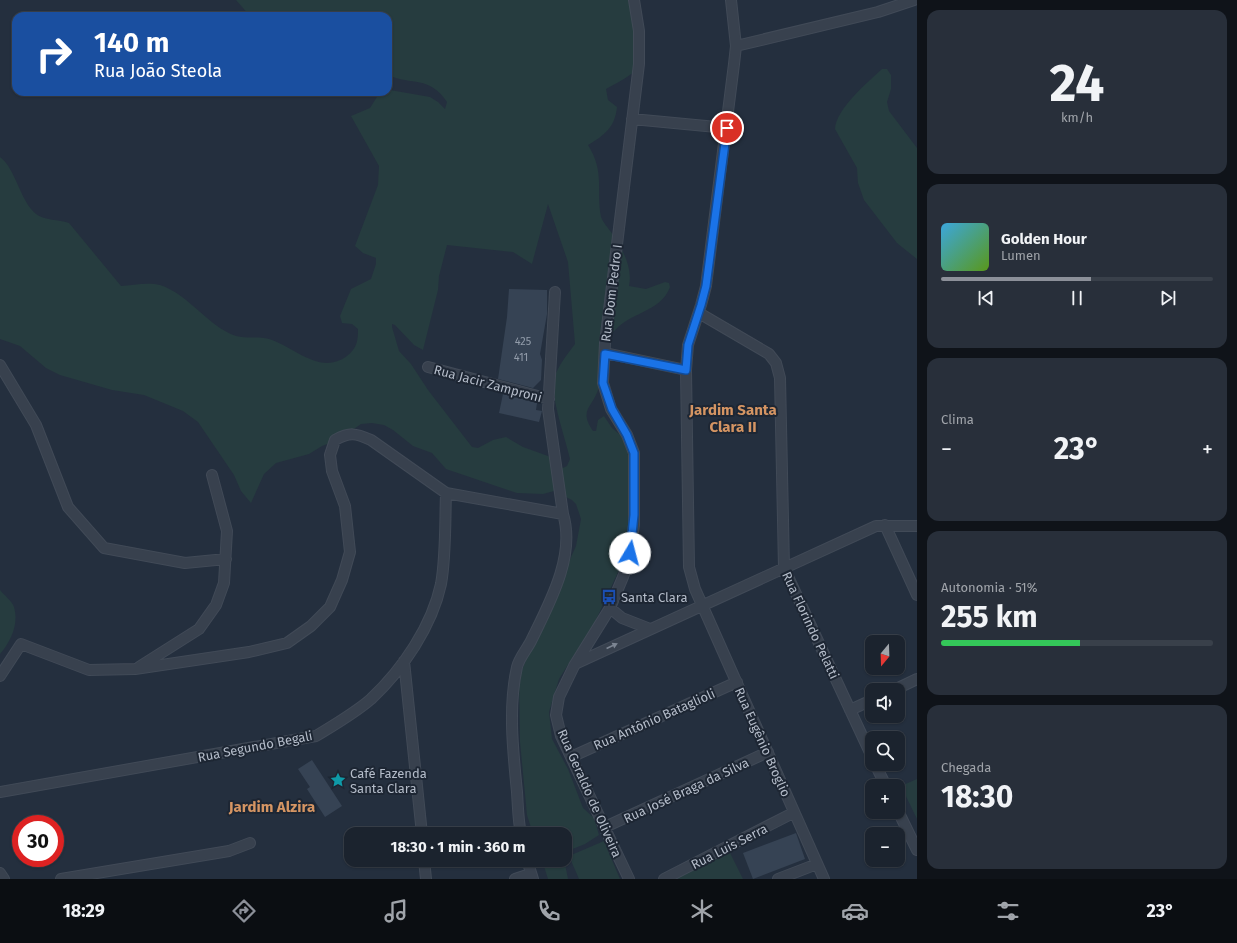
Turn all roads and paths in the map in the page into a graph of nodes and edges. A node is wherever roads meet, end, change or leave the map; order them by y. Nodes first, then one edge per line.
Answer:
1 (634, 0) edge
2 (731, 0) edge
3 (914, 0) edge
4 (736, 46) junction
5 (632, 119) junction
6 (727, 128) junction
7 (555, 292) dead end
8 (699, 313) junction
9 (605, 354) junction
10 (0, 365) edge
11 (428, 367) dead end
12 (686, 370) junction
13 (549, 399) junction
14 (212, 475) dead end
15 (446, 493) junction
16 (563, 514) junction
17 (885, 525) junction
18 (917, 526) edge
19 (226, 559) junction
20 (784, 568) junction
21 (917, 595) edge
22 (702, 605) junction
23 (610, 608) junction
24 (650, 629) junction
25 (404, 661) junction
26 (577, 663) junction
27 (136, 669) junction
28 (0, 676) edge
29 (917, 679) edge
30 (737, 682) junction
31 (905, 685) edge
32 (865, 703) edge
33 (850, 710) junction
34 (865, 742) edge
35 (768, 752) junction
36 (571, 756) junction
37 (0, 792) edge
38 (794, 812) junction
39 (902, 819) edge
40 (421, 827) edge
41 (520, 827) edge
42 (604, 827) junction
43 (250, 844) dead end
44 (917, 850) edge
45 (817, 864) junction
46 (425, 867) edge
47 (529, 867) edge
48 (0, 873) edge
49 (531, 877) edge
50 (4, 879) edge
51 (61, 879) edge
52 (426, 879) edge
53 (515, 879) edge
54 (629, 879) edge
55 (664, 879) edge
56 (778, 879) edge
57 (824, 879) edge

1 - 5 street, Rua Dom Pedro I
2 - 4 street, Rua Eugênio Broglio
3 - 4 street
4 - 6 street, Rua Eugênio Broglio
5 - 6 street
5 - 9 street, Rua Dom Pedro I
6 - 8 street, Rua Eugênio Broglio
7 - 13 street
8 - 12 street, Rua Eugênio Broglio
8 - 20 street, Rua Florindo Pelatti
9 - 12 street
9 - 23 street, Rua Dom Pedro I
10 - 19 street
11 - 13 street, Rua Jacir Zamproni
12 - 22 street, Rua Eugênio Broglio
13 - 16 street
14 - 19 street
15 - 16 street
15 - 25 street, Rua Segundo Begali
15 - 27 street
16 - 41 street
17 - 18 street
17 - 20 street
17 - 21 street
19 - 27 street
20 - 22 street
20 - 33 street, Rua Florindo Pelatti
22 - 24 street
22 - 30 street, Rua Eugênio Broglio
23 - 24 street
23 - 26 street, Rua Dom Pedro I
26 -> 24 street
25 - 37 street, Rua Segundo Begali
25 - 40 street
26 - 36 street, Rua Geraldo de Oliveira
27 - 28 street
29 - 31 street
30 - 35 street, Rua Eugênio Broglio
30 - 36 street, Rua Antônio Bataglioli
32 - 33 street
33 - 34 street, Rua Florindo Pelatti
35 - 38 street, Rua Eugênio Broglio
35 - 42 street, Rua José Braga da Silva
36 - 42 street, Rua Geraldo de Oliveira
38 - 45 street, Rua Eugênio Broglio
38 - 55 street, Rua Luis Serra
39 - 44 street
42 - 54 street, Rua Geraldo de Oliveira
43 - 51 street
45 - 56 street
45 - 57 street, Rua Eugênio Broglio
46 - 52 street
47 - 49 street
48 - 50 street
49 - 53 street

